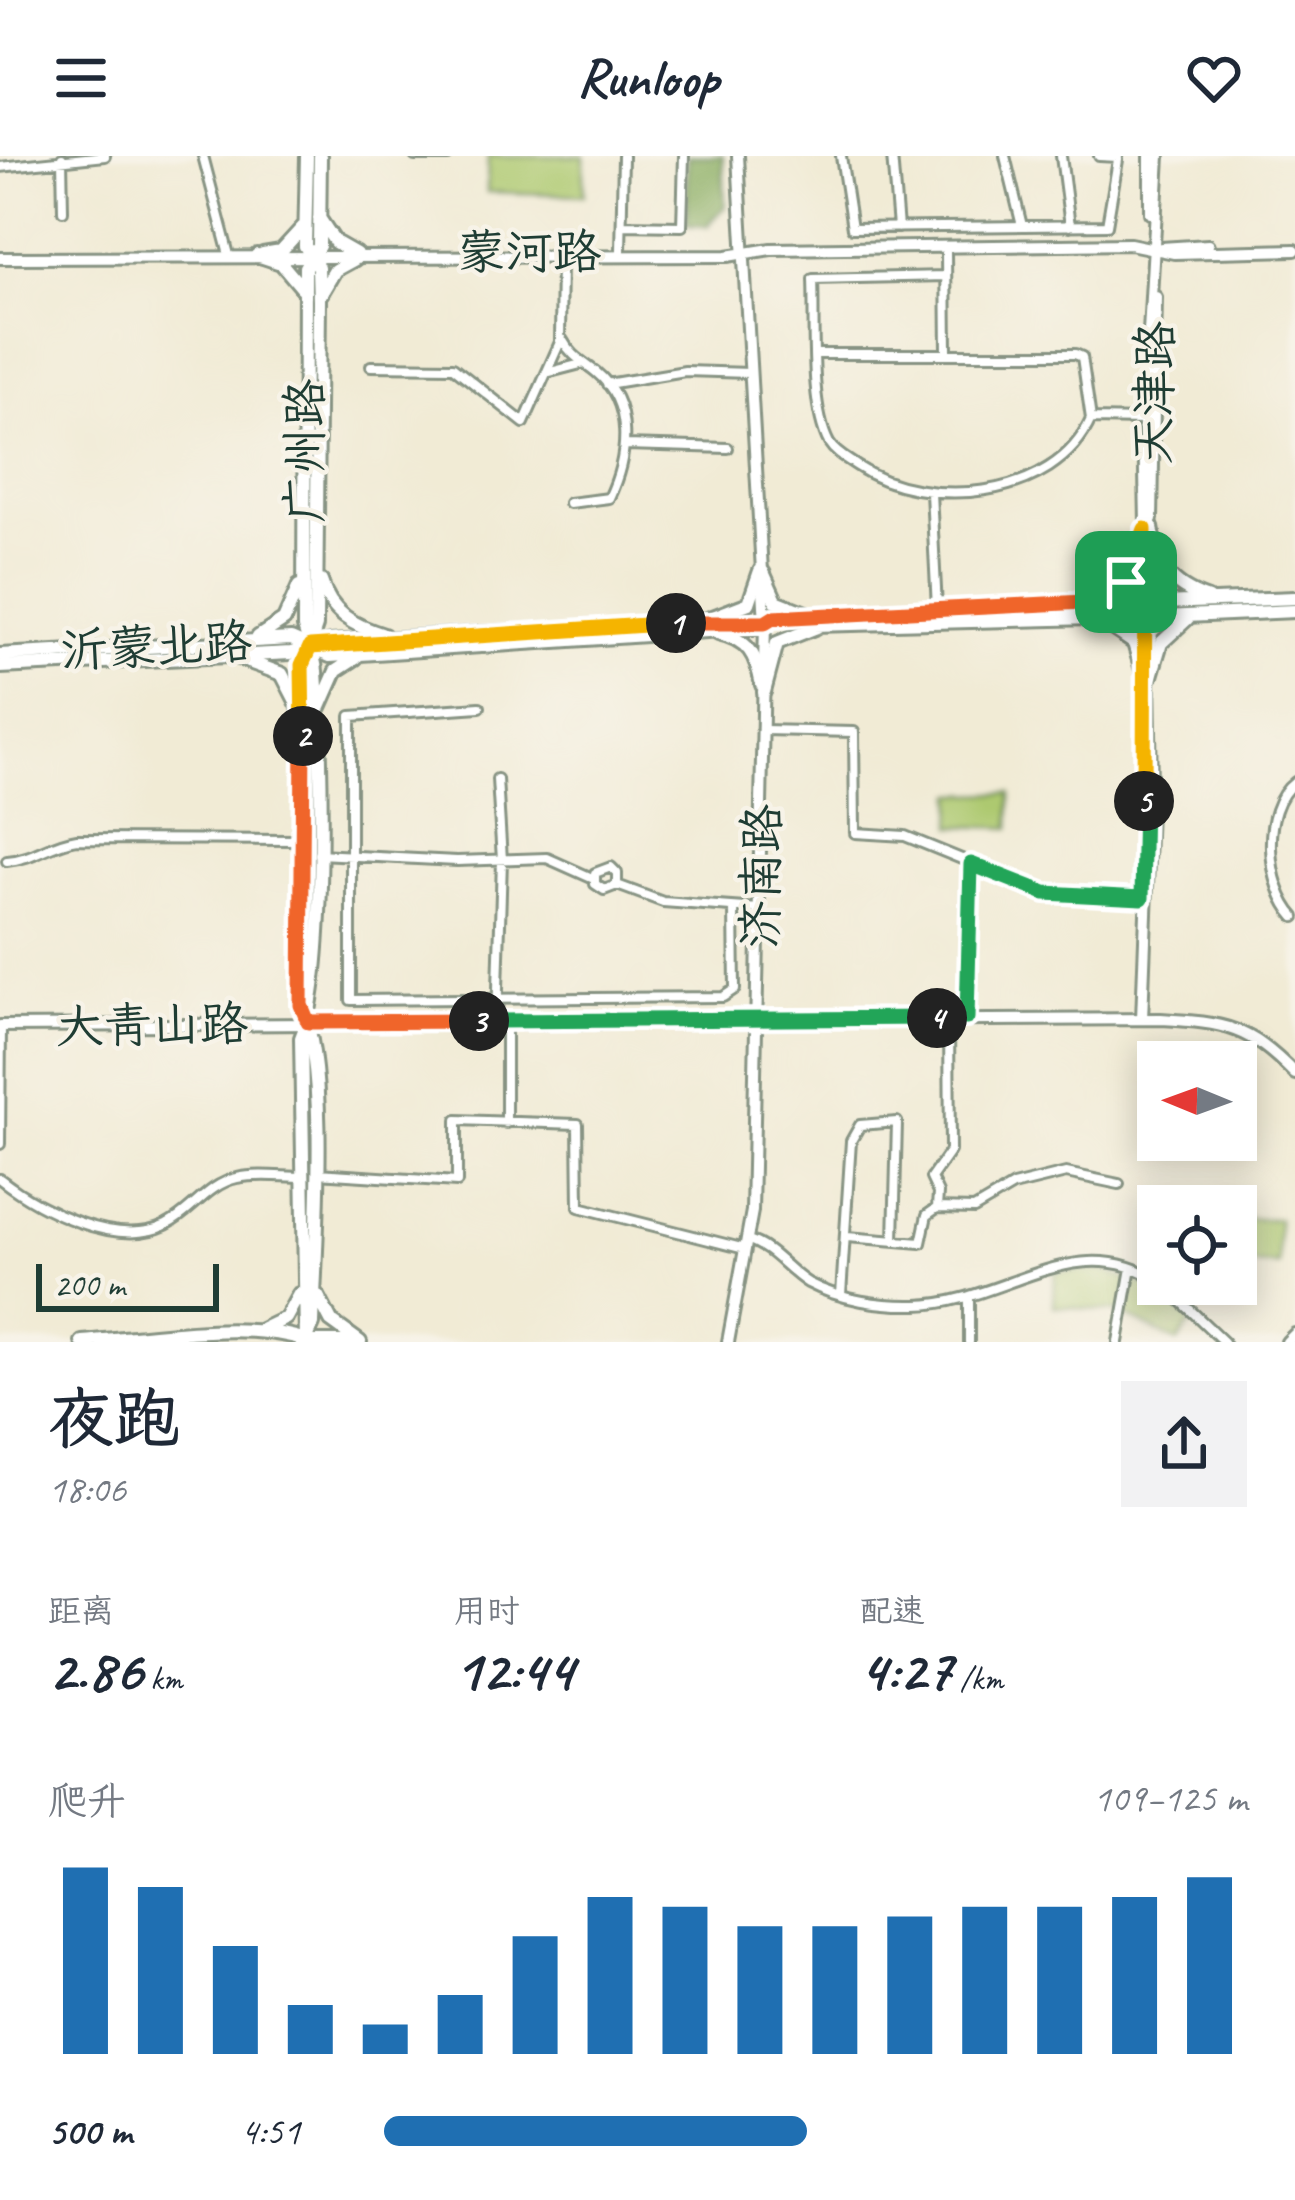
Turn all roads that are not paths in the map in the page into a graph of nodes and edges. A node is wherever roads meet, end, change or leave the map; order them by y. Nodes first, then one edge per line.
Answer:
1 (105, 156) edge
2 (203, 156) edge
3 (307, 156) edge
4 (320, 156) edge
5 (415, 156) edge
6 (448, 156) edge
7 (623, 156) edge
8 (684, 156) edge
9 (740, 156) edge
10 (841, 156) edge
11 (892, 156) edge
12 (1005, 156) edge
13 (1061, 156) edge
14 (1099, 156) edge
15 (1155, 156) edge
16 (62, 158) edge
17 (1118, 158) edge
18 (0, 167) edge
19 (63, 211) dead end
20 (312, 219) junction
21 (622, 224) junction
22 (1022, 226) junction
23 (1070, 226) junction
24 (898, 228) junction
25 (1295, 247) edge
26 (1153, 249) junction
27 (621, 251) junction
28 (946, 252) junction
29 (745, 254) junction
30 (229, 255) junction
31 (257, 255) junction
32 (356, 256) junction
33 (313, 257) junction
34 (561, 257) junction
35 (0, 258) edge
36 (946, 276) junction
37 (312, 299) junction
38 (560, 336) junction
39 (947, 352) junction
40 (817, 354) junction
41 (583, 364) junction
42 (371, 366) dead end
43 (550, 371) junction
44 (750, 373) junction
45 (607, 384) junction
46 (1091, 419) junction
47 (1144, 419) junction
48 (626, 445) junction
49 (728, 448) dead end
50 (931, 493) junction
51 (569, 503) dead end
52 (1148, 528) junction
53 (311, 556) junction
54 (761, 571) junction
55 (1295, 598) edge
56 (1214, 601) junction
57 (1084, 602) junction
58 (937, 608) junction
59 (1146, 608) junction
60 (1295, 611) edge
61 (1198, 616) junction
62 (1093, 618) junction
63 (825, 620) junction
64 (765, 623) junction
65 (701, 626) junction
66 (397, 638) junction
67 (252, 640) junction
68 (310, 647) junction
69 (366, 654) junction
70 (0, 655) edge
71 (222, 656) junction
72 (0, 667) edge
73 (1147, 677) junction
74 (764, 692) junction
75 (480, 707) dead end
76 (763, 730) junction
77 (310, 738) junction
78 (497, 779) dead end
79 (1295, 782) edge
80 (302, 840) junction
81 (317, 854) junction
82 (350, 854) junction
83 (7, 860) dead end
84 (502, 860) junction
85 (971, 864) junction
86 (594, 879) junction
87 (616, 885) junction
88 (1142, 898) junction
89 (734, 908) junction
90 (760, 909) junction
91 (1295, 917) edge
92 (498, 999) junction
93 (759, 1018) junction
94 (949, 1018) junction
95 (967, 1018) junction
96 (1142, 1019) junction
97 (501, 1021) junction
98 (308, 1022) junction
99 (1, 1026) edge
100 (1295, 1074) edge
101 (506, 1123) junction
102 (0, 1144) edge
103 (309, 1175) junction
104 (0, 1179) edge
105 (1119, 1184) dead end
106 (937, 1208) junction
107 (847, 1237) junction
108 (894, 1241) junction
109 (747, 1245) junction
110 (1131, 1268) junction
111 (1137, 1271) edge
112 (309, 1282) junction
113 (842, 1295) junction
114 (969, 1299) junction
115 (1185, 1305) edge
116 (250, 1334) junction
117 (1295, 1334) edge
118 (82, 1342) edge
119 (305, 1342) edge
120 (357, 1342) edge
121 (728, 1342) edge
122 (969, 1342) edge
123 (1118, 1342) edge
124 (1224, 1342) edge
125 (1287, 1342) edge

1 - 16 street
2 - 30 street
3 - 20 main road, 广州路
4 - 20 main road, 广州路
5 - 6 street
7 - 21 street
8 - 21 street
9 - 29 street, 济南路
10 - 24 street
11 - 24 street
12 - 22 street
13 - 23 street
14 - 17 street
15 - 26 street, 天津路
16 - 18 street
16 - 19 street
17 - 23 street
20 - 31 main road
20 - 32 main road
20 - 33 main road, 广州路
21 - 27 street
22 - 23 street
22 - 24 street
25 - 26 street, 蒙河路
26 - 28 street, 蒙河路
26 - 29 street, 蒙河路
26 - 47 street, 天津路
26 - 52 street, 天津路
27 - 29 street, 蒙河路
27 - 32 street, 蒙河路
28 - 29 street, 蒙河路
28 - 36 street
29 - 34 street, 蒙河路
29 - 44 street, 济南路
29 - 54 street, 济南路
30 - 31 street, 蒙河路
30 - 35 street, 蒙河路
31 - 33 street, 蒙河路
31 - 37 main road
32 - 33 street, 蒙河路
32 - 34 street, 蒙河路
32 - 37 main road
33 - 37 main road, 广州路
34 - 38 street
36 - 39 street
36 - 40 street
37 - 53 main road, 广州路
38 - 41 street
38 - 43 street
39 - 40 street
39 - 46 street
40 - 50 street
41 - 43 street
41 - 45 street
42 - 43 street
44 - 45 street
44 - 54 street, 济南路
45 - 48 street
46 - 47 street
46 - 50 street
47 - 52 street, 天津路
48 - 49 street
48 - 51 street
50 - 58 street
52 - 56 main road
52 - 57 main road
52 - 59 street, 天津路
53 - 66 main road
53 - 67 main road
53 - 68 main road, 广州路
54 - 63 main road
54 - 64 street, 济南路
54 - 65 main road
55 - 56 main road, 沂蒙北路
56 - 59 main road, 沂蒙北路
57 - 58 main road, 沂蒙北路
57 - 59 main road, 沂蒙北路
58 - 63 main road, 沂蒙北路
59 - 61 main road, 沂蒙北路
59 - 62 main road, 沂蒙北路
59 - 73 street, 天津路
60 - 61 main road, 沂蒙北路
61 - 73 main road
62 - 63 main road, 沂蒙北路
62 - 73 main road
63 - 64 main road, 沂蒙北路
63 - 74 main road
64 - 65 main road, 沂蒙北路
64 - 74 street, 济南路
65 - 66 main road, 沂蒙北路
65 - 69 main road, 沂蒙北路
65 - 74 main road
66 - 68 main road, 沂蒙北路
67 - 68 main road, 沂蒙北路
67 - 70 main road, 沂蒙北路
68 - 69 main road, 沂蒙北路
68 - 71 main road, 沂蒙北路
68 - 77 main road, 广州路
69 - 77 main road
71 - 72 main road, 沂蒙北路
71 - 77 main road
73 - 88 street, 天津路
73 - 96 street, 天津路
74 - 76 street, 济南路
75 - 82 street
76 - 85 street
76 - 90 street, 济南路
77 - 80 main road, 广州路
77 - 81 main road, 广州路
78 - 84 street
79 - 91 street
80 - 83 street
80 - 98 main road, 广州路
81 - 82 street
81 - 98 main road, 广州路
82 - 84 street
82 - 92 street
84 - 86 street
84 - 92 street
85 - 88 street
85 - 95 street
86 - 87 street
86 - 87 street
87 - 89 street
88 - 96 street, 天津路
89 - 90 street
89 - 92 street
90 - 93 street, 济南路
92 - 97 street
93 - 94 street, 大青山路
93 - 97 street, 大青山路
93 - 109 street, 济南路
94 - 95 street, 大青山路
94 - 106 street
95 - 96 street, 大青山路
96 - 100 street, 大青山路
97 - 98 street, 大青山路
97 - 101 street
98 - 99 street, 大青山路
98 - 103 main road, 广州路
99 - 102 street
101 - 103 street
101 - 109 street
103 - 104 street
103 - 112 main road, 广州路
105 - 106 street
106 - 108 street
107 - 108 street
107 - 108 street
107 - 113 street
109 - 113 street
109 - 121 street, 济南路
110 - 111 street
110 - 114 street
110 - 123 street
112 - 116 main road
112 - 119 main road, 广州路
112 - 120 main road
113 - 114 street
114 - 122 street
115 - 124 street
116 - 118 main road
116 - 119 main road
117 - 125 street
119 - 120 main road

